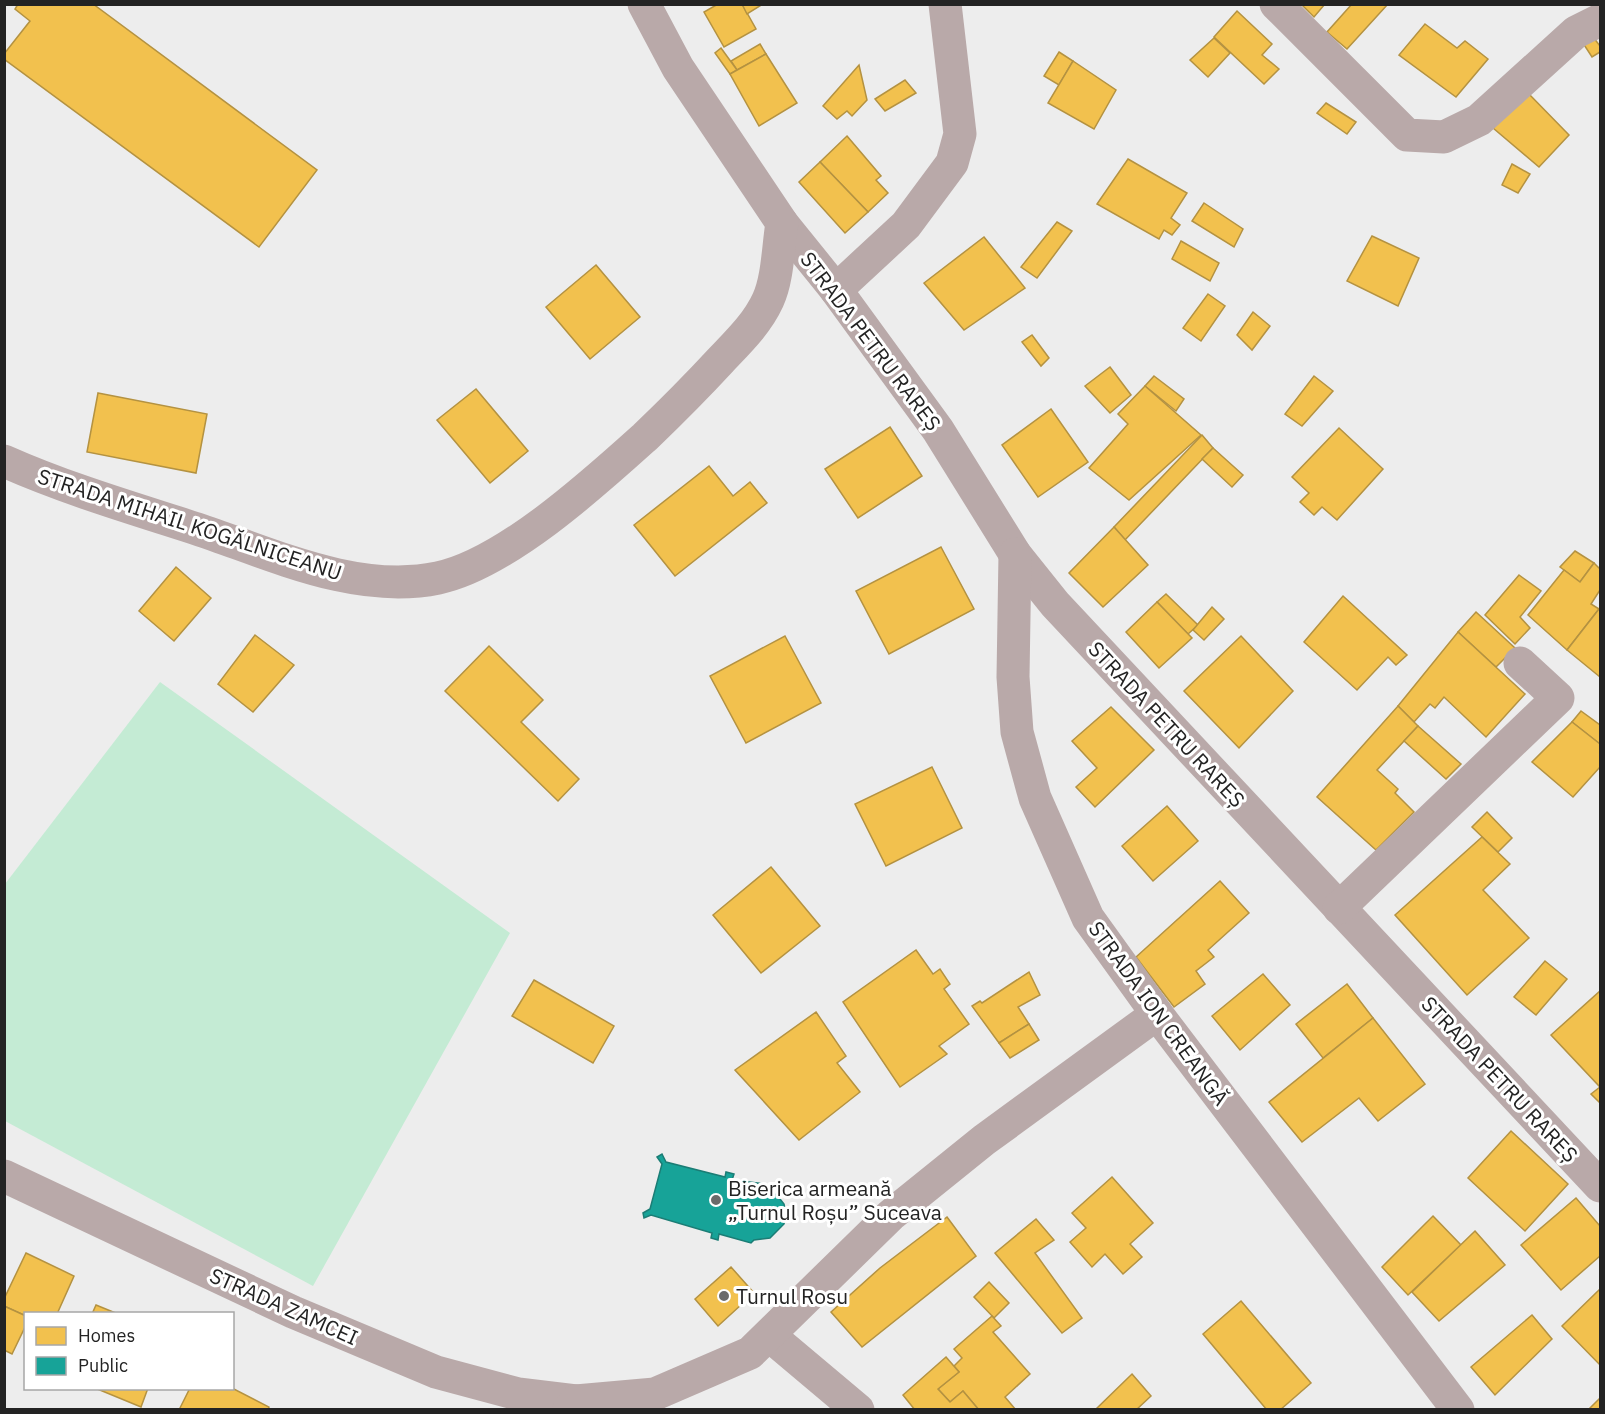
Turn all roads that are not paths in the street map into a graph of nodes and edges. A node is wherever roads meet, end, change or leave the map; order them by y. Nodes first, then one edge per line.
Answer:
1 (644, 4) edge
2 (945, 4) edge
3 (1276, 4) edge
4 (1600, 20) edge
5 (782, 224) junction
6 (836, 290) junction
7 (4, 461) edge
8 (1015, 554) junction
9 (1520, 663) dead end
10 (1340, 908) junction
11 (1157, 1014) junction
12 (4, 1176) edge
13 (1600, 1186) edge
14 (770, 1336) junction
15 (572, 1405) edge
16 (858, 1410) edge
17 (1458, 1410) edge

1 - 5 street, STRADA PETRU RAREȘ
2 - 6 street
3 - 4 street
5 - 6 street, STRADA PETRU RAREȘ
5 - 7 street, STRADA MIHAIL KOGĂLNICEANU
6 - 8 street, STRADA PETRU RAREȘ
8 - 10 street, STRADA PETRU RAREȘ
8 - 11 street, STRADA ION CREANGĂ
9 - 10 street
10 - 13 street, STRADA PETRU RAREȘ
11 - 14 street, STRADA ZAMCEI
11 - 17 street, STRADA ION CREANGĂ
12 - 15 street, STRADA ZAMCEI
14 - 15 street, STRADA ZAMCEI
14 - 16 street

